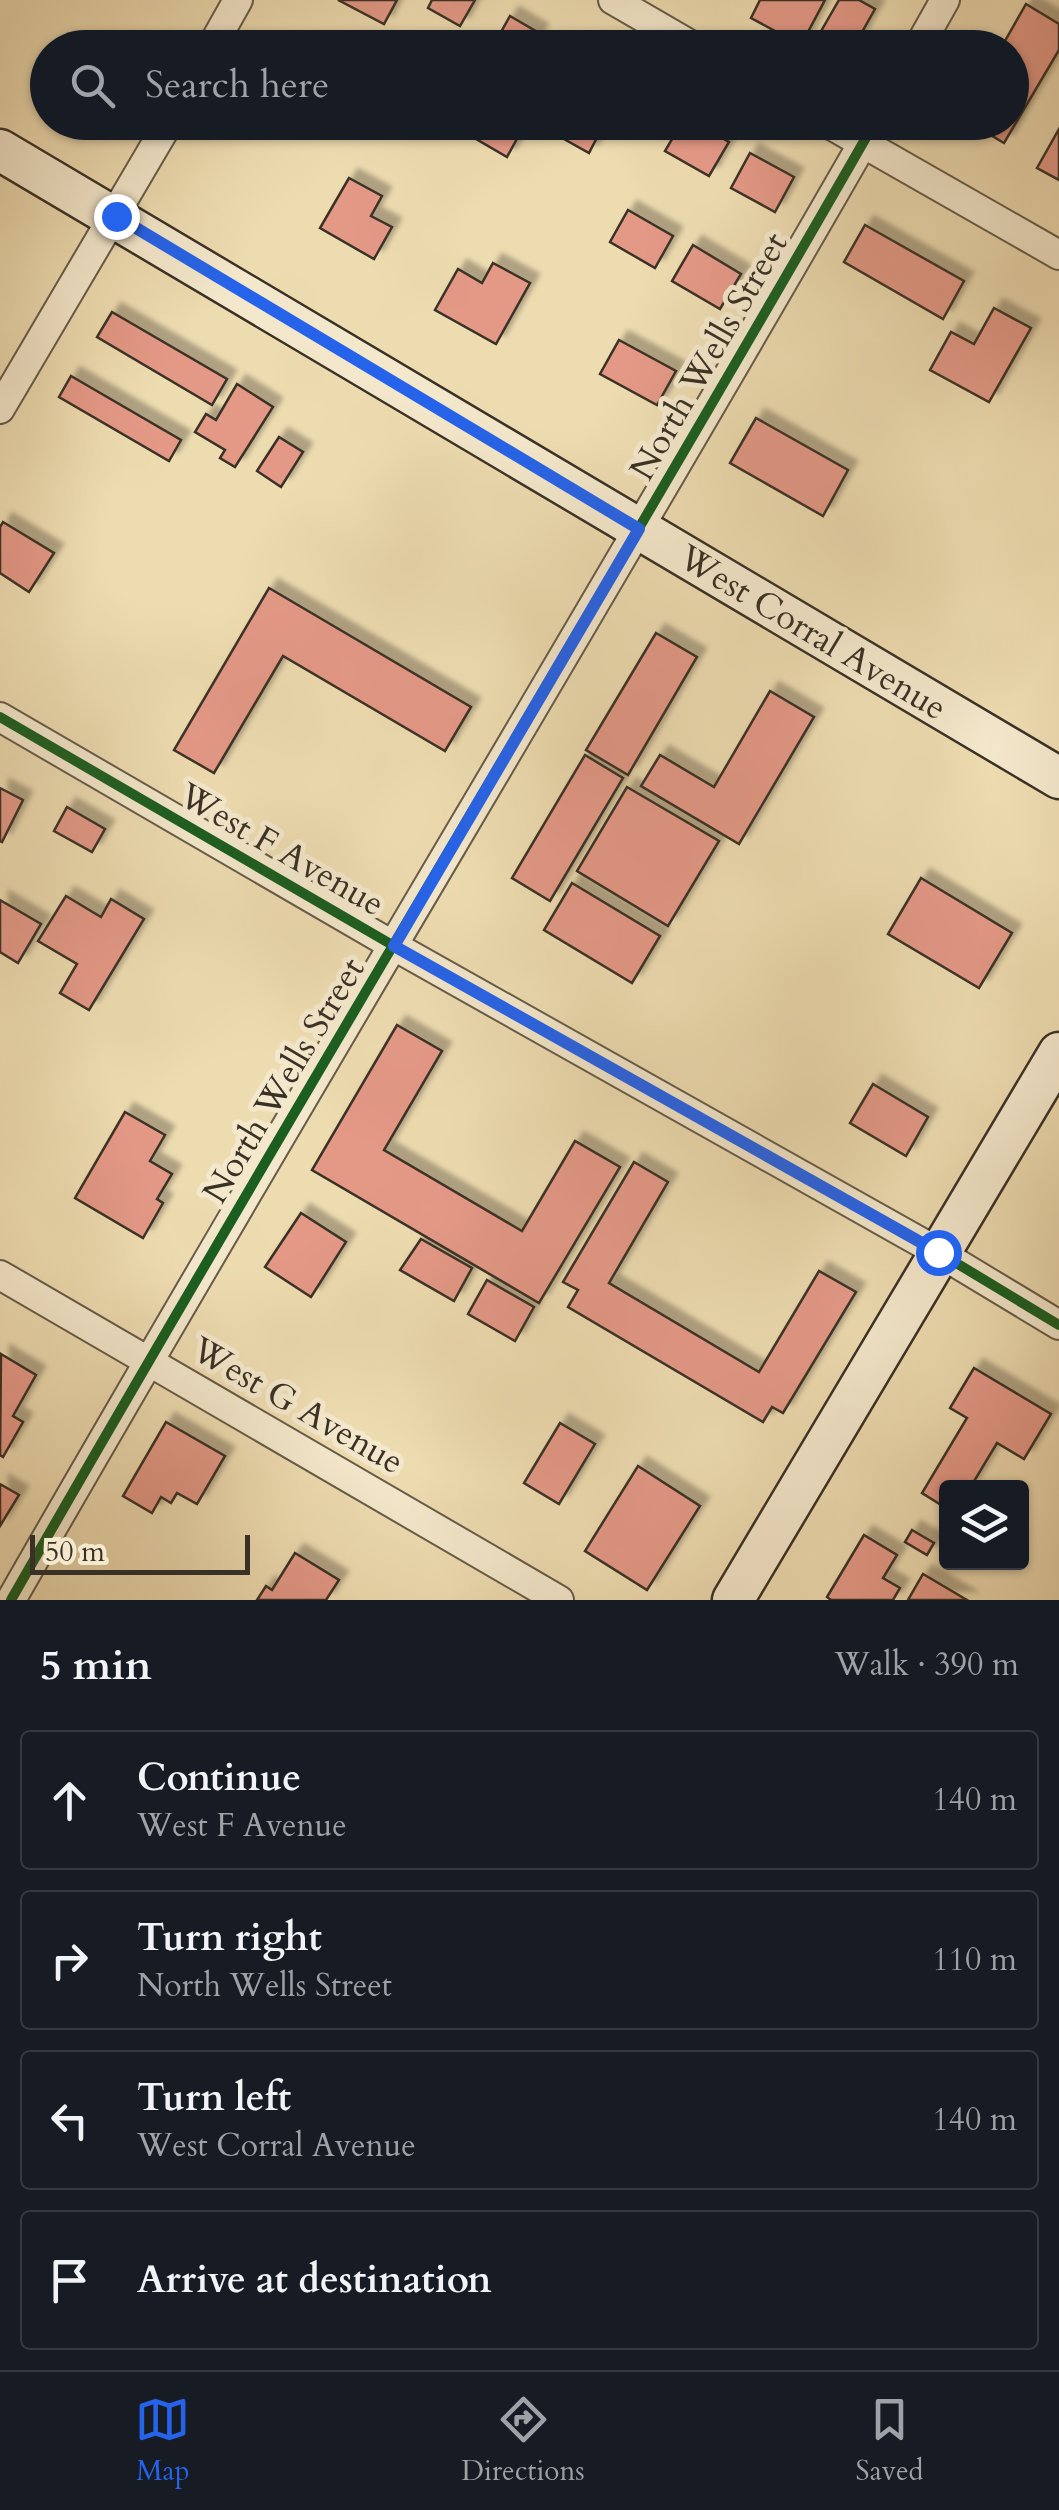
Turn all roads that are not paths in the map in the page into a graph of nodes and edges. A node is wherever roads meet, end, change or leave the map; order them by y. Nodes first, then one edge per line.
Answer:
1 (238, 0) edge
2 (613, 0) edge
3 (945, 0) edge
4 (221, 30) edge
5 (665, 30) edge
6 (928, 30) edge
7 (159, 140) edge
8 (865, 140) edge
9 (880, 140) edge
10 (0, 150) edge
11 (116, 216) junction
12 (1059, 255) edge
13 (0, 408) edge
14 (639, 529) junction
15 (0, 717) edge
16 (1059, 778) edge
17 (394, 946) junction
18 (1059, 1052) edge
19 (938, 1252) junction
20 (0, 1275) edge
21 (1059, 1325) edge
22 (148, 1361) junction
23 (11, 1600) edge
24 (558, 1600) edge
25 (733, 1600) edge

1 - 4 street
2 - 5 street
3 - 6 street
7 - 11 street
8 - 14 street, North Wells Street
9 - 12 street
10 - 11 main road, West Corral Avenue
11 - 13 street
11 - 14 main road, West Corral Avenue
14 - 16 main road, West Corral Avenue
14 - 17 street, North Wells Street
15 - 17 street, West F Avenue
17 - 19 street, West F Avenue
17 - 22 street, North Wells Street
18 - 19 main road
19 - 21 street, West F Avenue
19 - 25 main road
20 - 22 street, West G Avenue
22 - 23 street, North Wells Street
22 - 24 street, West G Avenue

